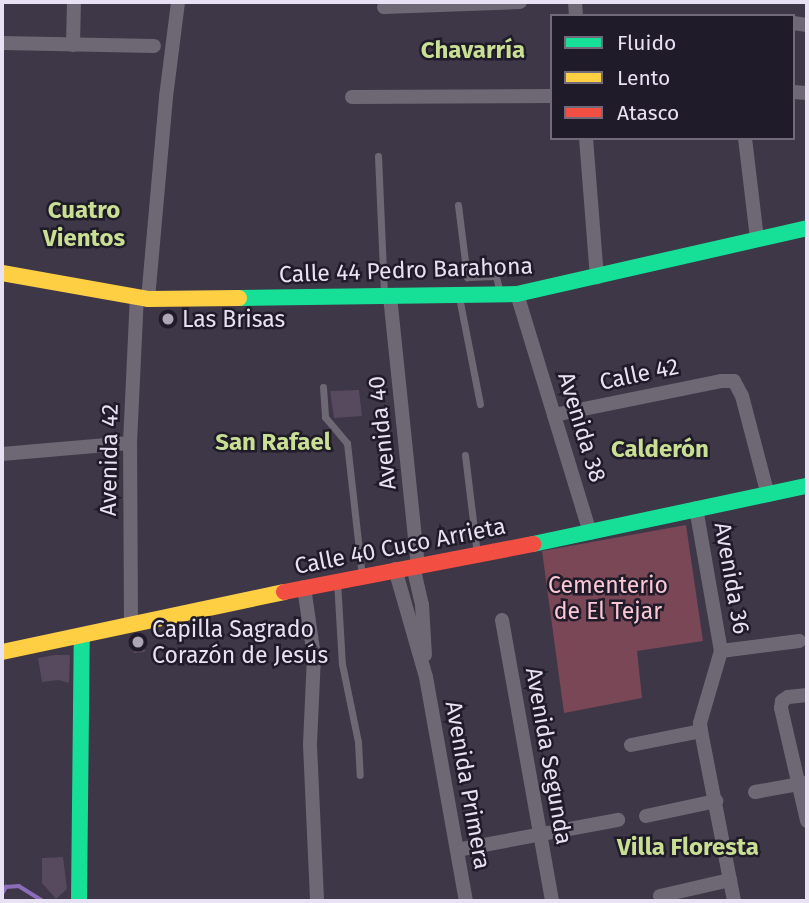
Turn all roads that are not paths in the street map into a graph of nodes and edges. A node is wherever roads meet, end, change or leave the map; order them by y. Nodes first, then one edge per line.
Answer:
1 (74, 2) edge
2 (178, 2) edge
3 (520, 2) edge
4 (384, 7) dead end
5 (2, 43) edge
6 (73, 45) junction
7 (155, 46) dead end
8 (550, 96) edge
9 (352, 97) dead end
10 (586, 140) edge
11 (745, 140) edge
12 (378, 156) dead end
13 (458, 205) dead end
14 (807, 228) edge
15 (757, 239) junction
16 (2, 273) edge
17 (597, 278) junction
18 (458, 292) junction
19 (500, 293) junction
20 (517, 294) junction
21 (387, 296) junction
22 (142, 298) junction
23 (323, 387) dead end
24 (480, 404) dead end
25 (555, 415) junction
26 (130, 443) junction
27 (2, 454) edge
28 (465, 456) dead end
29 (807, 486) edge
30 (768, 495) junction
31 (696, 508) junction
32 (590, 533) junction
33 (477, 554) junction
34 (416, 565) junction
35 (395, 569) junction
36 (362, 576) junction
37 (337, 581) junction
38 (304, 587) junction
39 (502, 620) dead end
40 (131, 623) junction
41 (82, 636) junction
42 (799, 641) dead end
43 (722, 650) junction
44 (2, 652) edge
45 (426, 677) junction
46 (807, 695) edge
47 (701, 731) junction
48 (631, 745) dead end
49 (360, 775) dead end
50 (803, 783) edge
51 (755, 792) dead end
52 (716, 801) junction
53 (646, 816) dead end
54 (618, 820) dead end
55 (807, 821) edge
56 (540, 834) junction
57 (457, 850) junction
58 (730, 880) junction
59 (660, 896) dead end
60 (79, 901) edge
61 (317, 901) edge
62 (466, 901) edge
63 (552, 901) edge
64 (734, 901) edge

1 - 6 street
2 - 22 street, Avenida 42
3 - 4 street
5 - 6 street
6 - 7 street
8 - 9 street
10 - 17 street
11 - 15 street
12 - 21 lane
13 - 19 lane
14 - 15 main road, Calle 44 Pedro Barahona
15 - 17 main road, Calle 44 Pedro Barahona
16 - 22 main road, Calle 44 Pedro Barahona
17 - 20 main road, Calle 44 Pedro Barahona
18 - 19 main road, Calle 44 Pedro Barahona
18 - 21 main road, Calle 44 Pedro Barahona
18 - 24 lane
19 - 20 main road, Calle 44 Pedro Barahona
20 - 25 street, Avenida 38
21 - 22 main road, Calle 44 Pedro Barahona
21 - 34 street, Avenida 40
22 - 26 street, Avenida 42
23 - 36 lane
25 - 30 street, Calle 42
25 - 32 street, Avenida 38
26 - 27 street
26 - 40 street, Avenida 42
28 - 33 lane
29 - 30 main road, Calle 40 Cuco Arrieta
30 - 31 main road, Calle 40 Cuco Arrieta
31 - 32 main road, Calle 40 Cuco Arrieta
31 - 43 street, Avenida 36
32 - 33 main road, Calle 40 Cuco Arrieta
33 - 34 main road, Calle 40 Cuco Arrieta
34 - 35 main road, Calle 40 Cuco Arrieta
34 - 45 street, Avenida Primera
35 - 36 main road, Calle 40 Cuco Arrieta
35 - 45 street, Avenida Primera
36 - 37 main road, Calle 40 Cuco Arrieta
37 - 38 main road, Calle 40 Cuco Arrieta
37 - 49 lane
38 - 40 main road, Calle 40 Cuco Arrieta
38 - 61 street
39 - 56 street, Avenida Segunda
40 - 41 main road, Calle 40 Cuco Arrieta
41 - 44 main road, Calle 40 Cuco Arrieta
41 - 60 main road
42 - 43 street
43 - 47 street, Avenida 36
45 - 57 street, Avenida Primera
46 - 50 street
47 - 48 street
47 - 52 street, Avenida 36
50 - 51 street
50 - 55 street
52 - 53 street
52 - 58 street, Avenida 36
54 - 56 street
56 - 57 street
56 - 63 street, Avenida Segunda
57 - 62 street, Avenida Primera
58 - 59 street
58 - 64 street, Avenida 36

